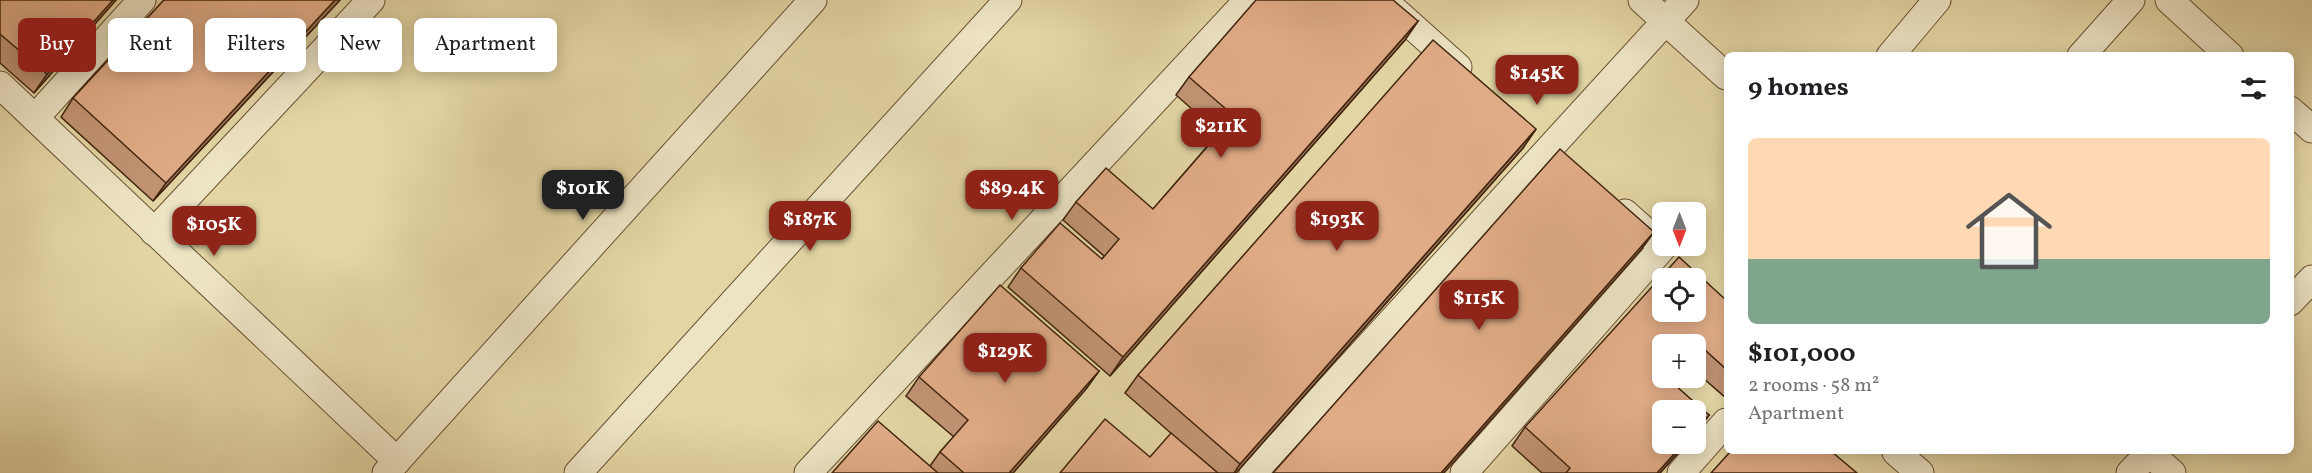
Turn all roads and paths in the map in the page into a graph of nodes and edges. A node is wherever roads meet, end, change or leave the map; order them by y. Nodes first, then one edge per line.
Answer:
1 (142, 0) edge
2 (370, 0) edge
3 (813, 0) edge
4 (1008, 0) edge
5 (1248, 0) edge
6 (1383, 0) edge
7 (1642, 0) edge
8 (1685, 0) edge
9 (1936, 0) edge
10 (2131, 0) edge
11 (2169, 0) edge
12 (1665, 21) junction
13 (1893, 52) edge
14 (2085, 52) edge
15 (2226, 52) edge
16 (1724, 74) edge
17 (0, 85) edge
18 (1480, 85) edge
19 (2294, 113) edge
20 (35, 118) junction
21 (2312, 129) edge
22 (1602, 193) edge
23 (154, 232) junction
24 (1652, 237) edge
25 (1662, 256) edge
26 (2312, 279) edge
27 (2294, 298) edge
28 (1724, 424) edge
29 (2147, 454) edge
30 (2151, 454) edge
31 (392, 467) edge
32 (578, 473) edge
33 (808, 473) edge
34 (1253, 473) edge
35 (1464, 473) edge
36 (1681, 473) edge
37 (2130, 473) edge
38 (2172, 473) edge

1 - 20 street
2 - 23 street
3 - 31 street
4 - 32 street
5 - 33 street
6 - 18 street
7 - 12 street
8 - 12 street
9 - 13 street
10 - 14 street
11 - 15 street
12 - 16 street
12 - 34 street
17 - 20 street
19 - 21 street
20 - 23 street
22 - 24 street
23 - 31 street
25 - 35 street
26 - 27 street
28 - 36 street
29 - 37 street
30 - 38 street

